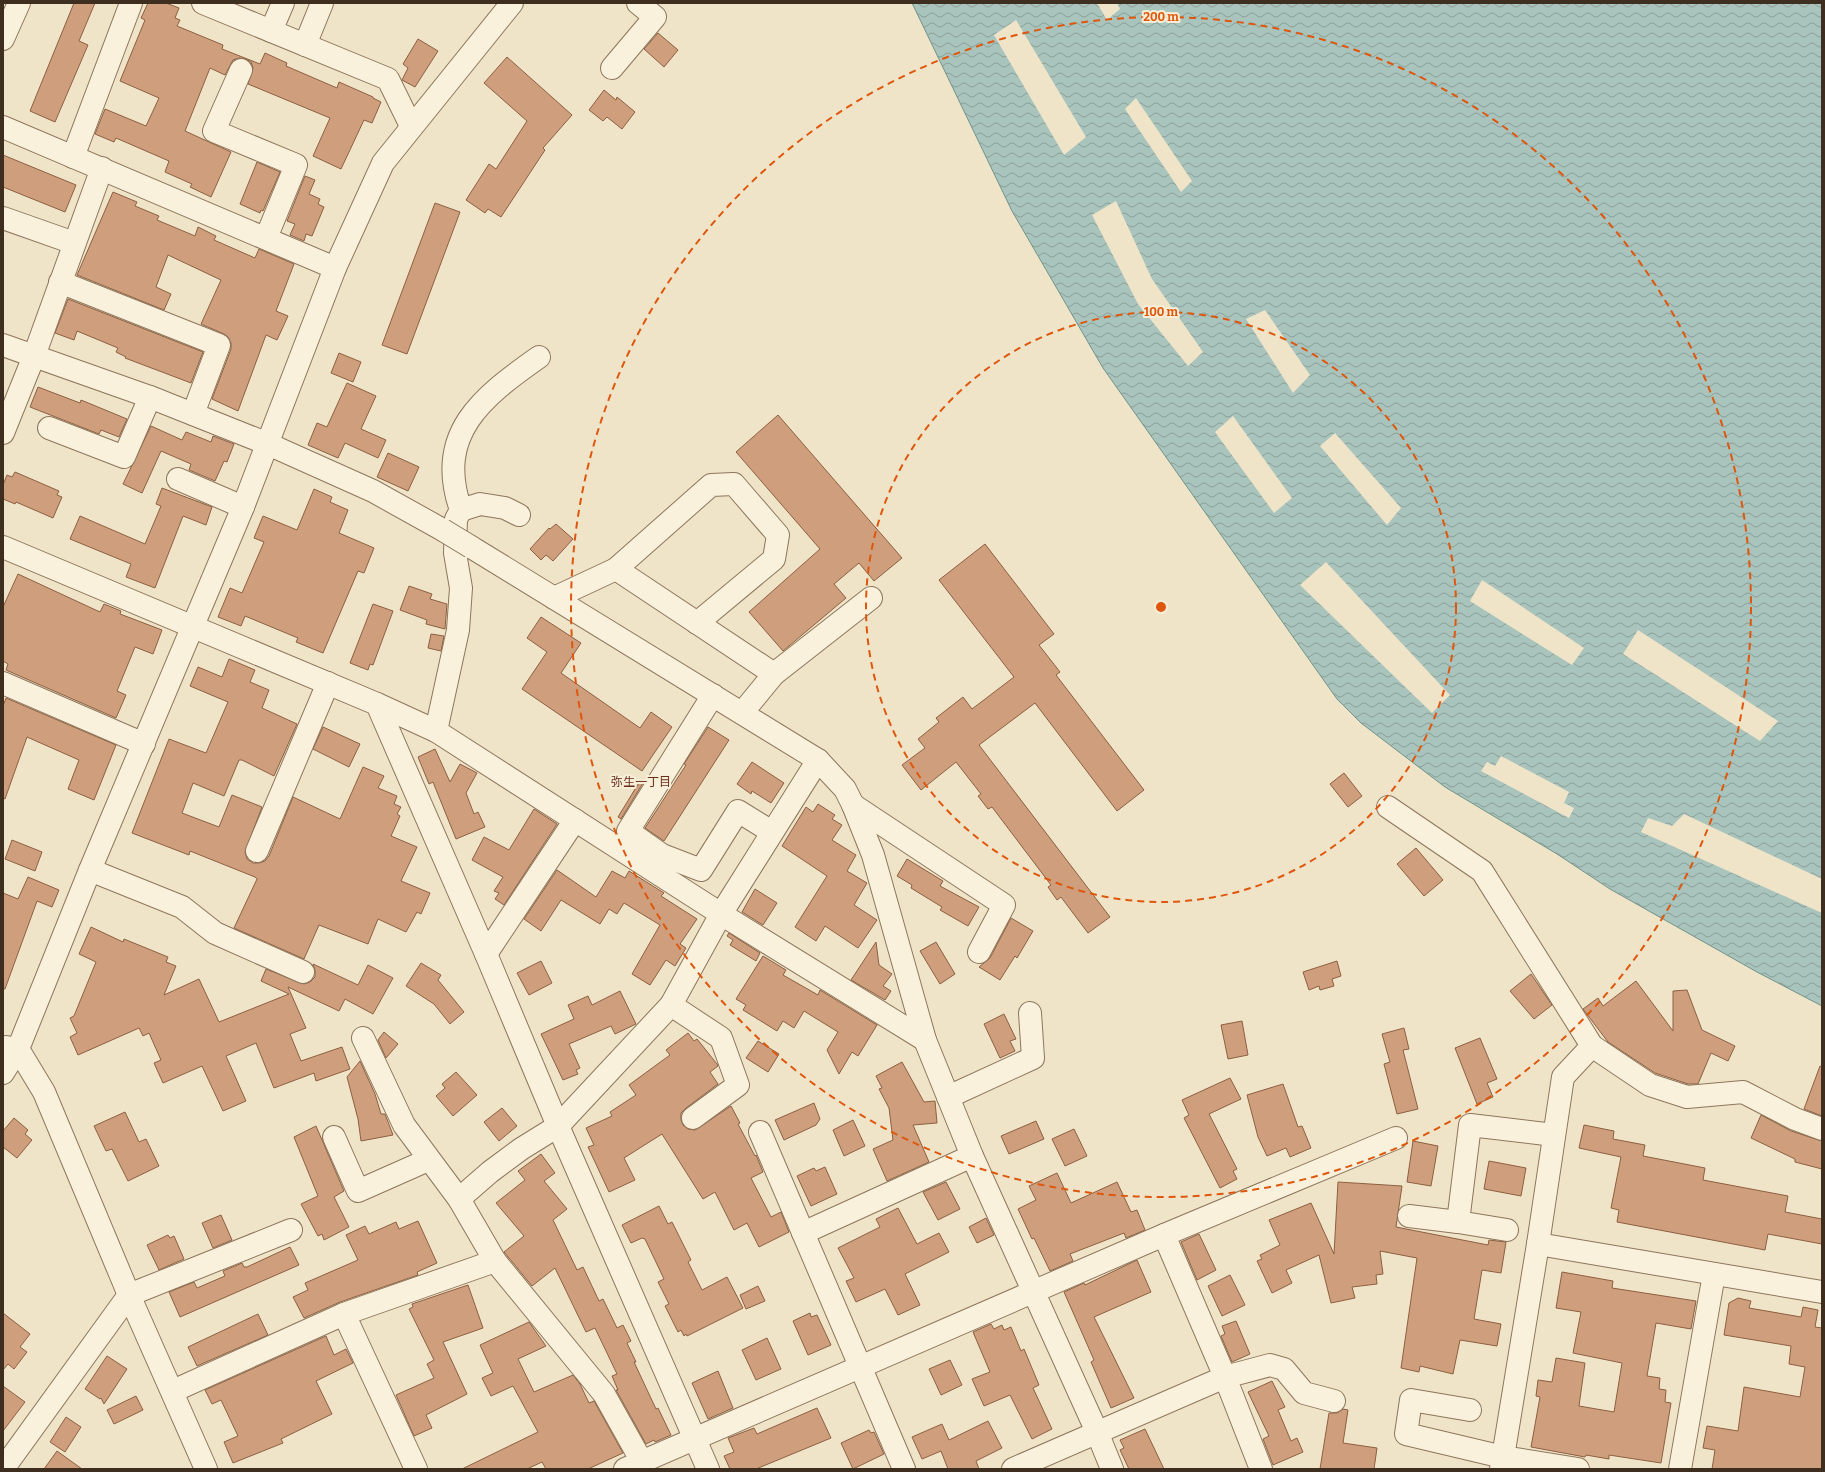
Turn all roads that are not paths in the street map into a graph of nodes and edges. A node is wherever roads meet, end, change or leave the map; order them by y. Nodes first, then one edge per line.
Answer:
1 (19, 3) edge
2 (131, 3) edge
3 (283, 3) edge
4 (322, 3) edge
5 (512, 3) edge
6 (638, 3) edge
7 (206, 4) edge
8 (271, 31) junction
9 (3, 39) edge
10 (305, 45) junction
11 (612, 68) dead end
12 (241, 70) dead end
13 (411, 126) junction
14 (3, 127) edge
15 (73, 157) junction
16 (102, 168) junction
17 (3, 218) edge
18 (266, 238) junction
19 (74, 244) junction
20 (335, 268) junction
21 (60, 282) junction
22 (3, 345) edge
23 (34, 356) junction
24 (539, 357) dead end
25 (150, 397) junction
26 (193, 414) junction
27 (49, 428) dead end
28 (3, 433) edge
29 (268, 444) junction
30 (178, 479) dead end
31 (243, 507) junction
32 (461, 510) junction
33 (519, 515) dead end
34 (3, 547) edge
35 (616, 569) junction
36 (554, 598) junction
37 (871, 598) dead end
38 (697, 623) junction
39 (192, 627) junction
40 (774, 674) junction
41 (3, 682) edge
42 (328, 683) junction
43 (713, 695) junction
44 (377, 704) junction
45 (742, 713) junction
46 (436, 731) junction
47 (144, 744) junction
48 (818, 760) junction
49 (853, 805) junction
50 (1388, 807) dead end
51 (576, 820) junction
52 (772, 832) junction
53 (257, 851) dead end
54 (90, 870) junction
55 (720, 914) junction
56 (979, 952) dead end
57 (486, 954) junction
58 (303, 972) dead end
59 (671, 1005) junction
60 (1030, 1013) dead end
61 (363, 1038) dead end
62 (925, 1040) junction
63 (1592, 1046) junction
64 (11, 1048) edge
65 (3, 1073) edge
66 (948, 1097) junction
67 (693, 1118) dead end
68 (558, 1126) junction
69 (1822, 1129) edge
70 (760, 1132) dead end
71 (1554, 1135) junction
72 (334, 1137) dead end
73 (1396, 1138) dead end
74 (972, 1156) junction
75 (428, 1160) junction
76 (459, 1199) junction
77 (1408, 1216) dead end
78 (1458, 1222) junction
79 (291, 1230) dead end
80 (1506, 1230) dead end
81 (803, 1233) junction
82 (1164, 1234) junction
83 (1538, 1244) junction
84 (495, 1261) junction
85 (1714, 1274) junction
86 (1032, 1292) junction
87 (1822, 1292) edge
88 (129, 1295) junction
89 (344, 1314) junction
90 (860, 1366) junction
91 (1224, 1377) junction
92 (173, 1391) junction
93 (1334, 1401) dead end
94 (1470, 1410) dead end
95 (1097, 1432) junction
96 (695, 1438) junction
97 (1502, 1463) edge
98 (633, 1465) edge
99 (7, 1467) edge
100 (206, 1469) edge
101 (416, 1469) edge
102 (708, 1469) edge
103 (904, 1469) edge
104 (1013, 1469) edge
105 (1112, 1469) edge
106 (1261, 1469) edge
107 (1578, 1469) edge
108 (1680, 1469) edge

1 - 9 street
2 - 15 street
3 - 8 street
4 - 10 street
5 - 13 street
6 - 11 street
7 - 8 street
8 - 10 street
10 - 13 street
12 - 18 street
13 - 20 street
14 - 15 street
15 - 16 street
16 - 18 street
16 - 19 street
17 - 19 street
18 - 20 street
19 - 21 street
20 - 29 street
21 - 23 street
21 - 26 street
22 - 23 street
23 - 25 street
23 - 28 street
24 - 32 street
25 - 26 street
25 - 27 street
26 - 29 street
29 - 31 street
29 - 36 street, bridge
30 - 31 street
31 - 39 street
32 - 33 street
32 - 46 street
34 - 39 street
35 - 36 street
35 - 38 street
35 - 38 street
36 - 43 street
37 - 40 street
38 - 40 street
39 - 42 street
39 - 47 street
40 - 45 street
41 - 47 street
42 - 44 street
42 - 53 street
43 - 45 street
43 - 52 street
44 - 46 street
44 - 57 street
45 - 48 street
46 - 51 street
47 - 54 street
48 - 49 street
48 - 52 street
49 - 56 street
49 - 62 street
50 - 63 street
51 - 55 street
51 - 57 street
52 - 55 street
54 - 58 street
54 - 64 street
55 - 59 street
55 - 62 street
57 - 68 street
59 - 67 street
59 - 68 street
60 - 66 street
61 - 75 street
62 - 66 street
63 - 69 street
63 - 71 street
64 - 65 street
64 - 88 street
66 - 74 street
68 - 76 street
68 - 96 street
70 - 81 street
71 - 78 street
71 - 83 street
72 - 75 street
73 - 82 street
74 - 81 street
74 - 86 street
75 - 76 street
76 - 84 street
77 - 78 street
78 - 80 street
79 - 88 street
81 - 90 street
82 - 86 street
82 - 91 street
83 - 85 street
83 - 97 street
84 - 89 street
84 - 98 street
85 - 87 street
85 - 108 street
86 - 90 street
86 - 95 street
88 - 92 street
88 - 99 street
89 - 92 street
89 - 101 street
90 - 96 street
90 - 103 street
91 - 93 street
91 - 95 street
91 - 106 street
92 - 100 street
94 - 97 street
95 - 104 street
95 - 105 street
96 - 98 street
96 - 102 street
97 - 107 street

